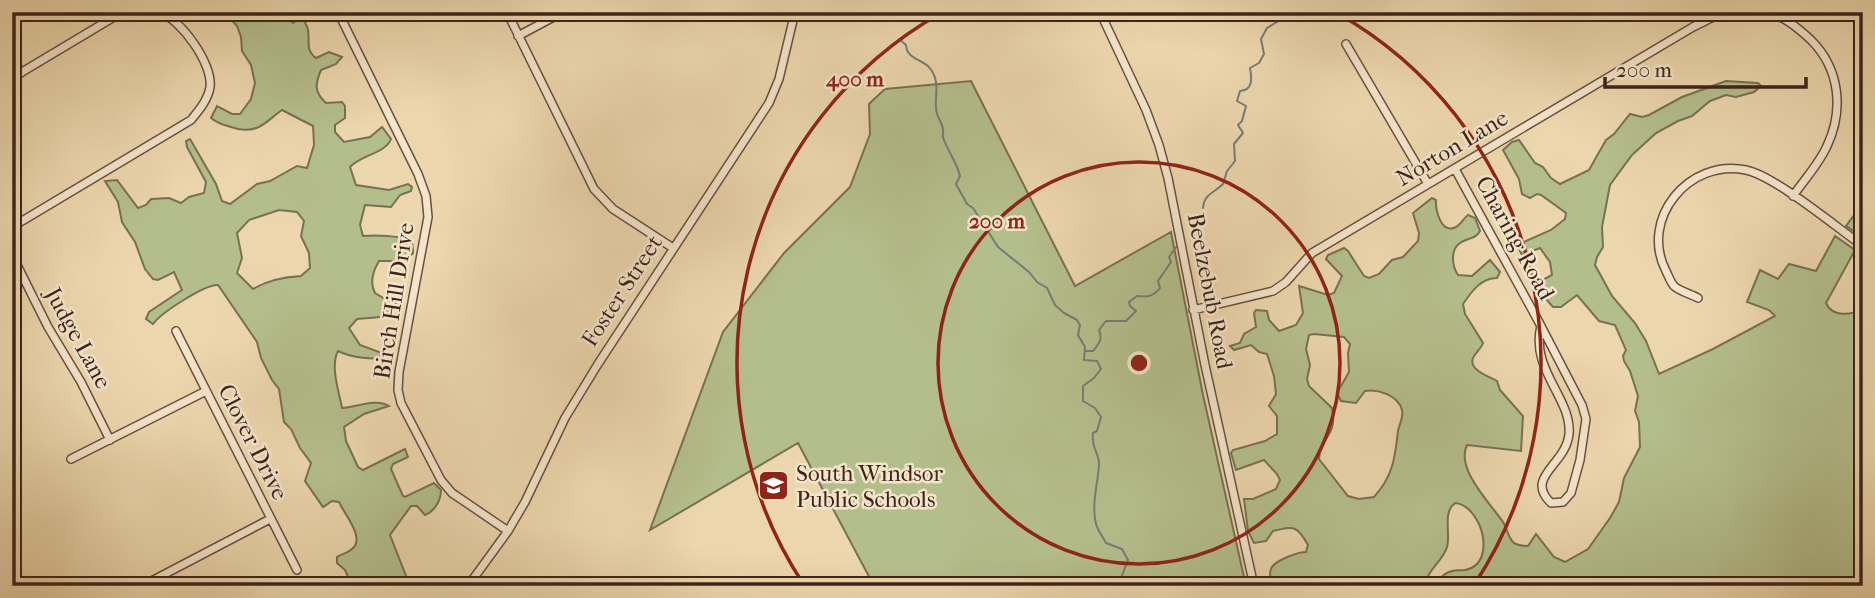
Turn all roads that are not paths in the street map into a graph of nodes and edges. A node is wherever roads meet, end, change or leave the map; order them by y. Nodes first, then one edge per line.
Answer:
1 (126, 12) edge
2 (159, 12) edge
3 (338, 12) edge
4 (507, 12) edge
5 (563, 12) edge
6 (795, 12) edge
7 (1100, 12) edge
8 (1732, 12) edge
9 (1765, 12) edge
10 (1771, 13) edge
11 (519, 36) junction
12 (1346, 44) dead end
13 (12, 58) edge
14 (21, 73) junction
15 (12, 78) edge
16 (1455, 169) junction
17 (1429, 184) junction
18 (1793, 196) junction
19 (12, 227) edge
20 (1863, 246) edge
21 (673, 248) junction
22 (12, 255) edge
23 (1698, 298) dead end
24 (1194, 310) junction
25 (1541, 326) junction
26 (176, 331) dead end
27 (206, 391) junction
28 (110, 440) junction
29 (71, 460) dead end
30 (270, 519) junction
31 (508, 531) junction
32 (297, 570) dead end
33 (142, 586) edge
34 (468, 586) edge
35 (1254, 586) edge

1 - 14 street
2 - 19 street
3 - 31 street, Birch Hill Drive
4 - 11 street
5 - 11 street
6 - 21 street, Foster Street
7 - 24 street, Beelzebub Road
8 - 16 street, Norton Lane
9 - 10 street
10 - 18 street
11 - 21 street
12 - 17 street
13 - 14 street
14 - 15 street
16 - 17 street, Norton Lane
16 - 25 street, Charing Road
17 - 24 street, Norton Lane
18 - 20 street
18 - 23 street
21 - 31 street, Foster Street
22 - 28 street, Judge Lane
24 - 35 street, Beelzebub Road
25 - 25 street, Charing Road
26 - 27 street, Clover Drive
27 - 28 street
27 - 30 street, Clover Drive
28 - 29 street
30 - 32 street, Clover Drive
30 - 33 street
31 - 34 street, Foster Street

